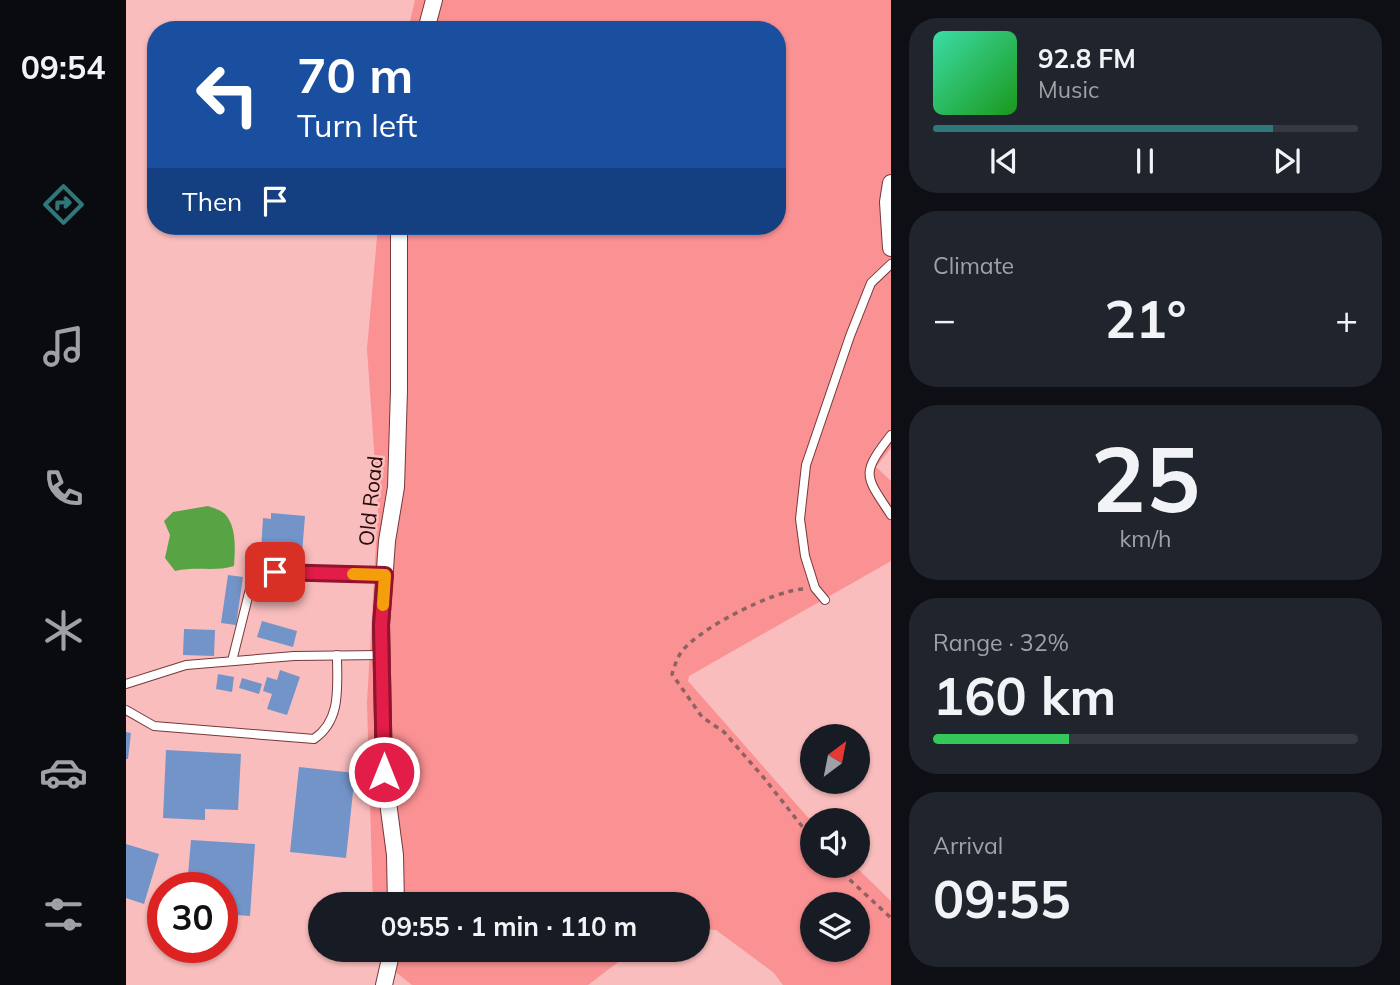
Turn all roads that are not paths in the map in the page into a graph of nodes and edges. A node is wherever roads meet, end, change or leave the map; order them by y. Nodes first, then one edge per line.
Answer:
1 (434, 0) edge
2 (428, 21) edge
3 (891, 183) edge
4 (399, 235) edge
5 (891, 248) edge
6 (891, 264) edge
7 (891, 435) edge
8 (891, 515) edge
9 (385, 575) junction
10 (825, 600) dead end
11 (337, 655) junction
12 (382, 655) junction
13 (232, 661) junction
14 (126, 684) edge
15 (126, 710) edge
16 (396, 892) edge
17 (389, 962) edge
18 (384, 985) edge

1 - 2 street
3 - 5 street
4 - 9 street, Old Road
6 - 10 lane
7 - 8 lane
9 - 12 street, Old Road
9 - 13 lane
11 - 12 lane
11 - 13 lane
11 - 15 lane
12 - 16 street, Old Road
13 - 14 lane
17 - 18 street

